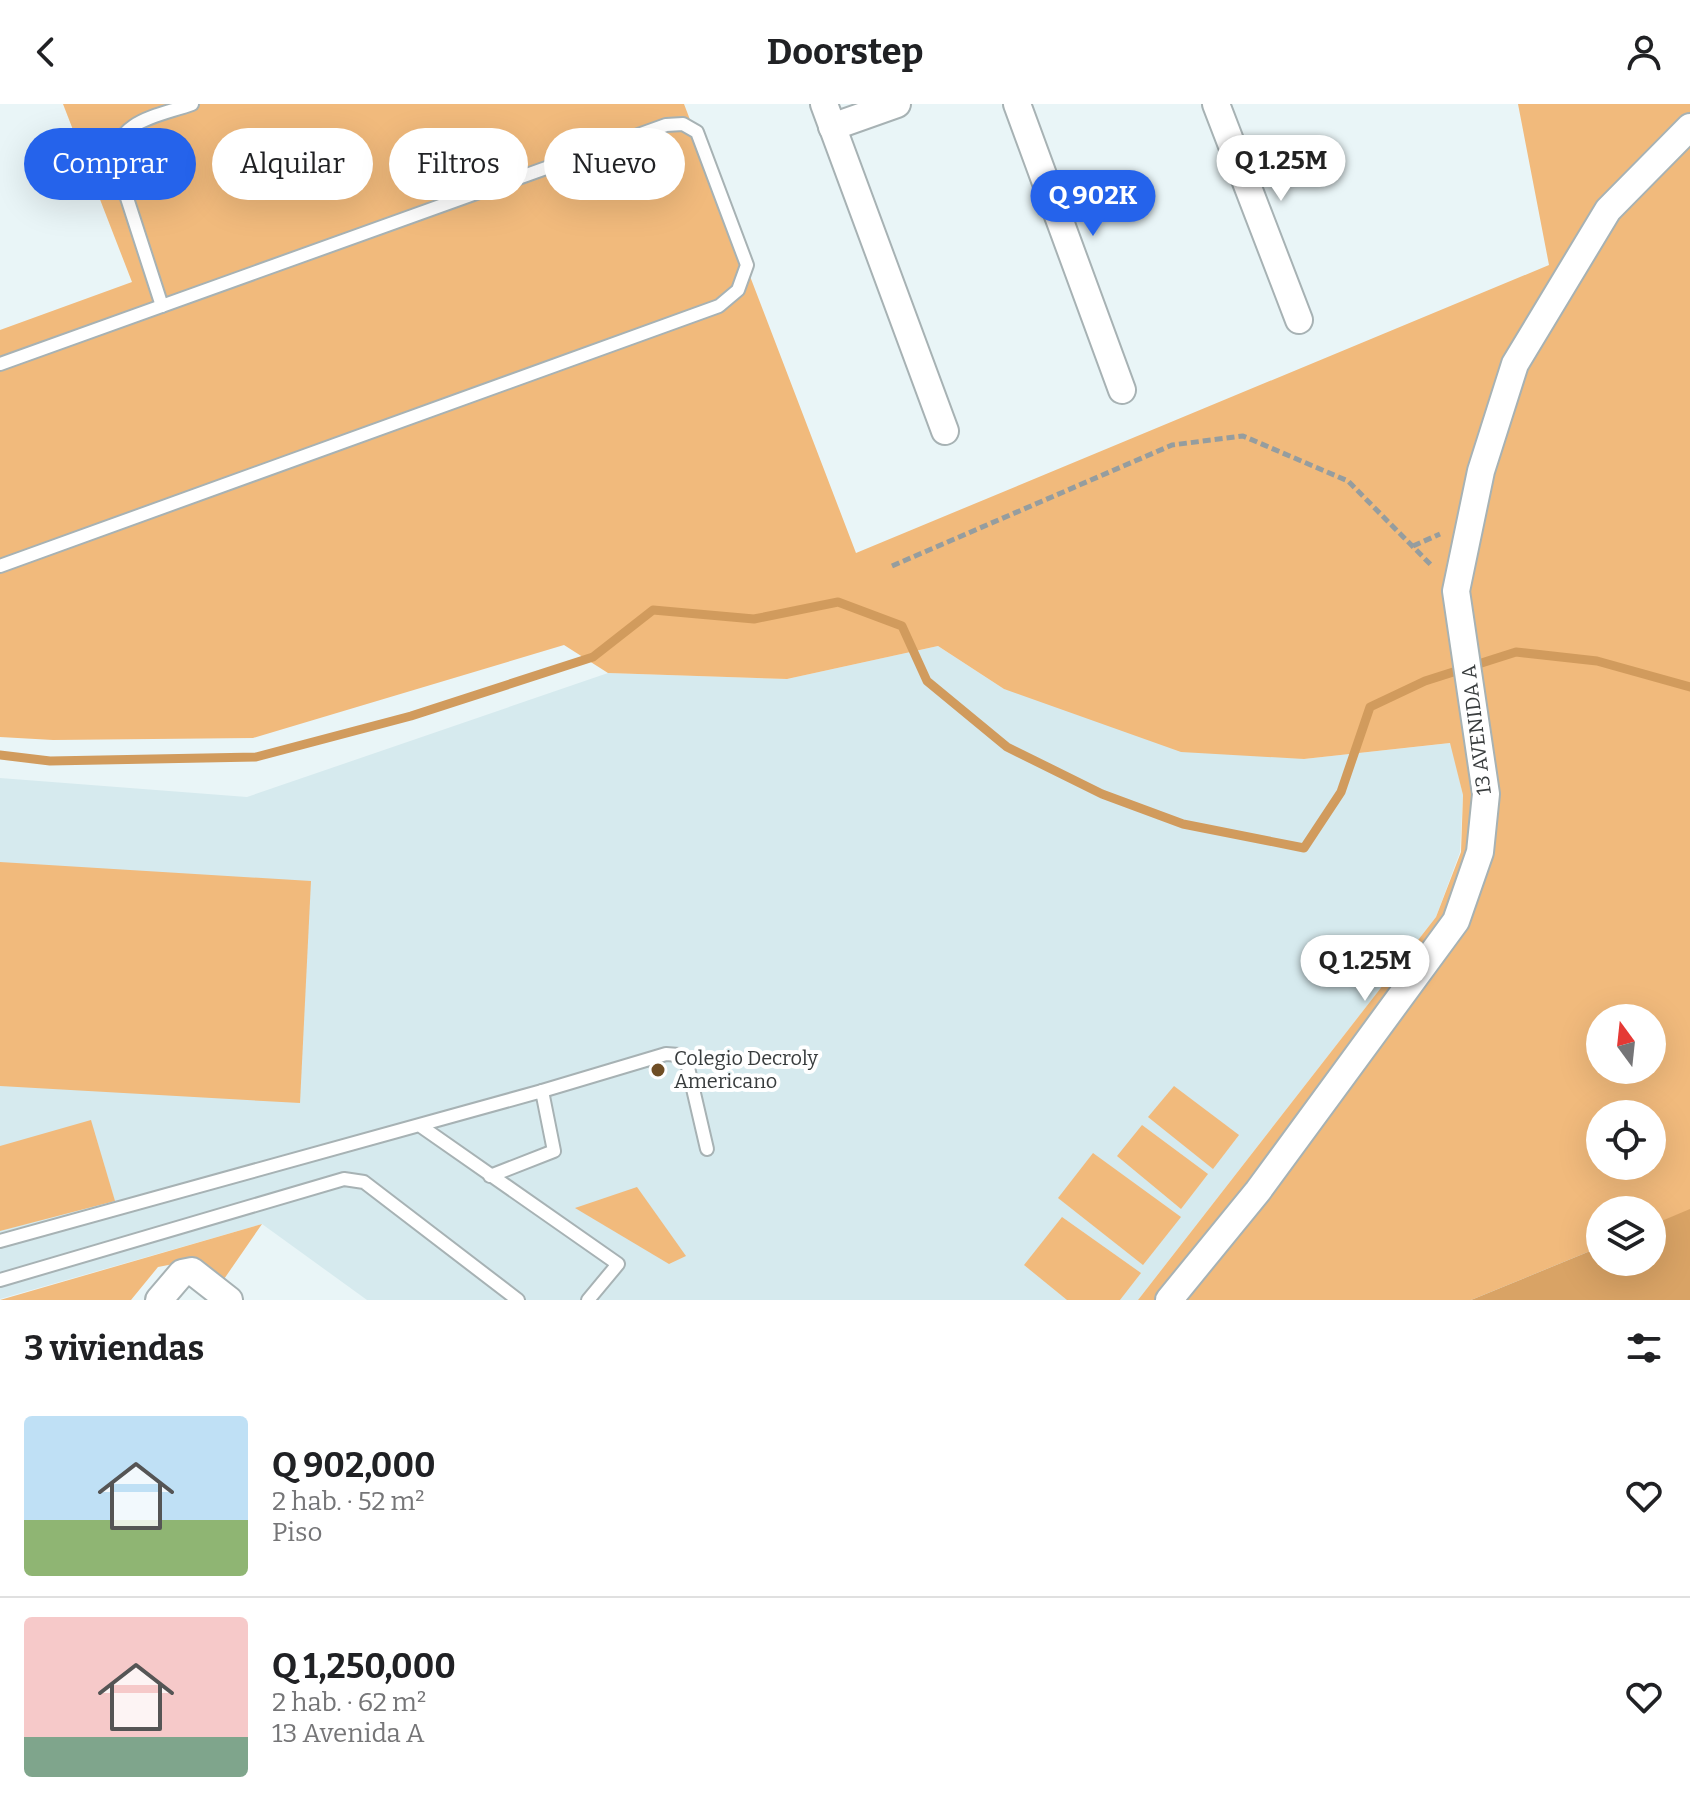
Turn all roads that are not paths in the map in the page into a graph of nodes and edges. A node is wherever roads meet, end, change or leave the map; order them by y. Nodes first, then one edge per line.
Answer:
1 (192, 104) edge
2 (897, 104) edge
3 (1017, 104) edge
4 (1216, 104) edge
5 (828, 116) edge
6 (1690, 127) edge
7 (162, 306) junction
8 (1299, 320) dead end
9 (0, 364) edge
10 (1122, 390) dead end
11 (945, 431) dead end
12 (0, 566) edge
13 (542, 1091) junction
14 (422, 1127) junction
15 (707, 1149) dead end
16 (490, 1176) junction
17 (0, 1241) edge
18 (0, 1280) edge
19 (159, 1300) edge
20 (229, 1300) edge
21 (518, 1300) edge
22 (588, 1300) edge
23 (1169, 1300) edge

1 - 7 lane
2 - 5 street
3 - 10 street
4 - 8 street
5 - 11 street
6 - 23 street, 13 AVENIDA A
7 - 9 lane
7 - 12 lane
13 - 14 lane
13 - 15 lane
13 - 16 lane
14 - 16 lane
14 - 17 lane
16 - 22 lane
18 - 21 lane
19 - 20 street

